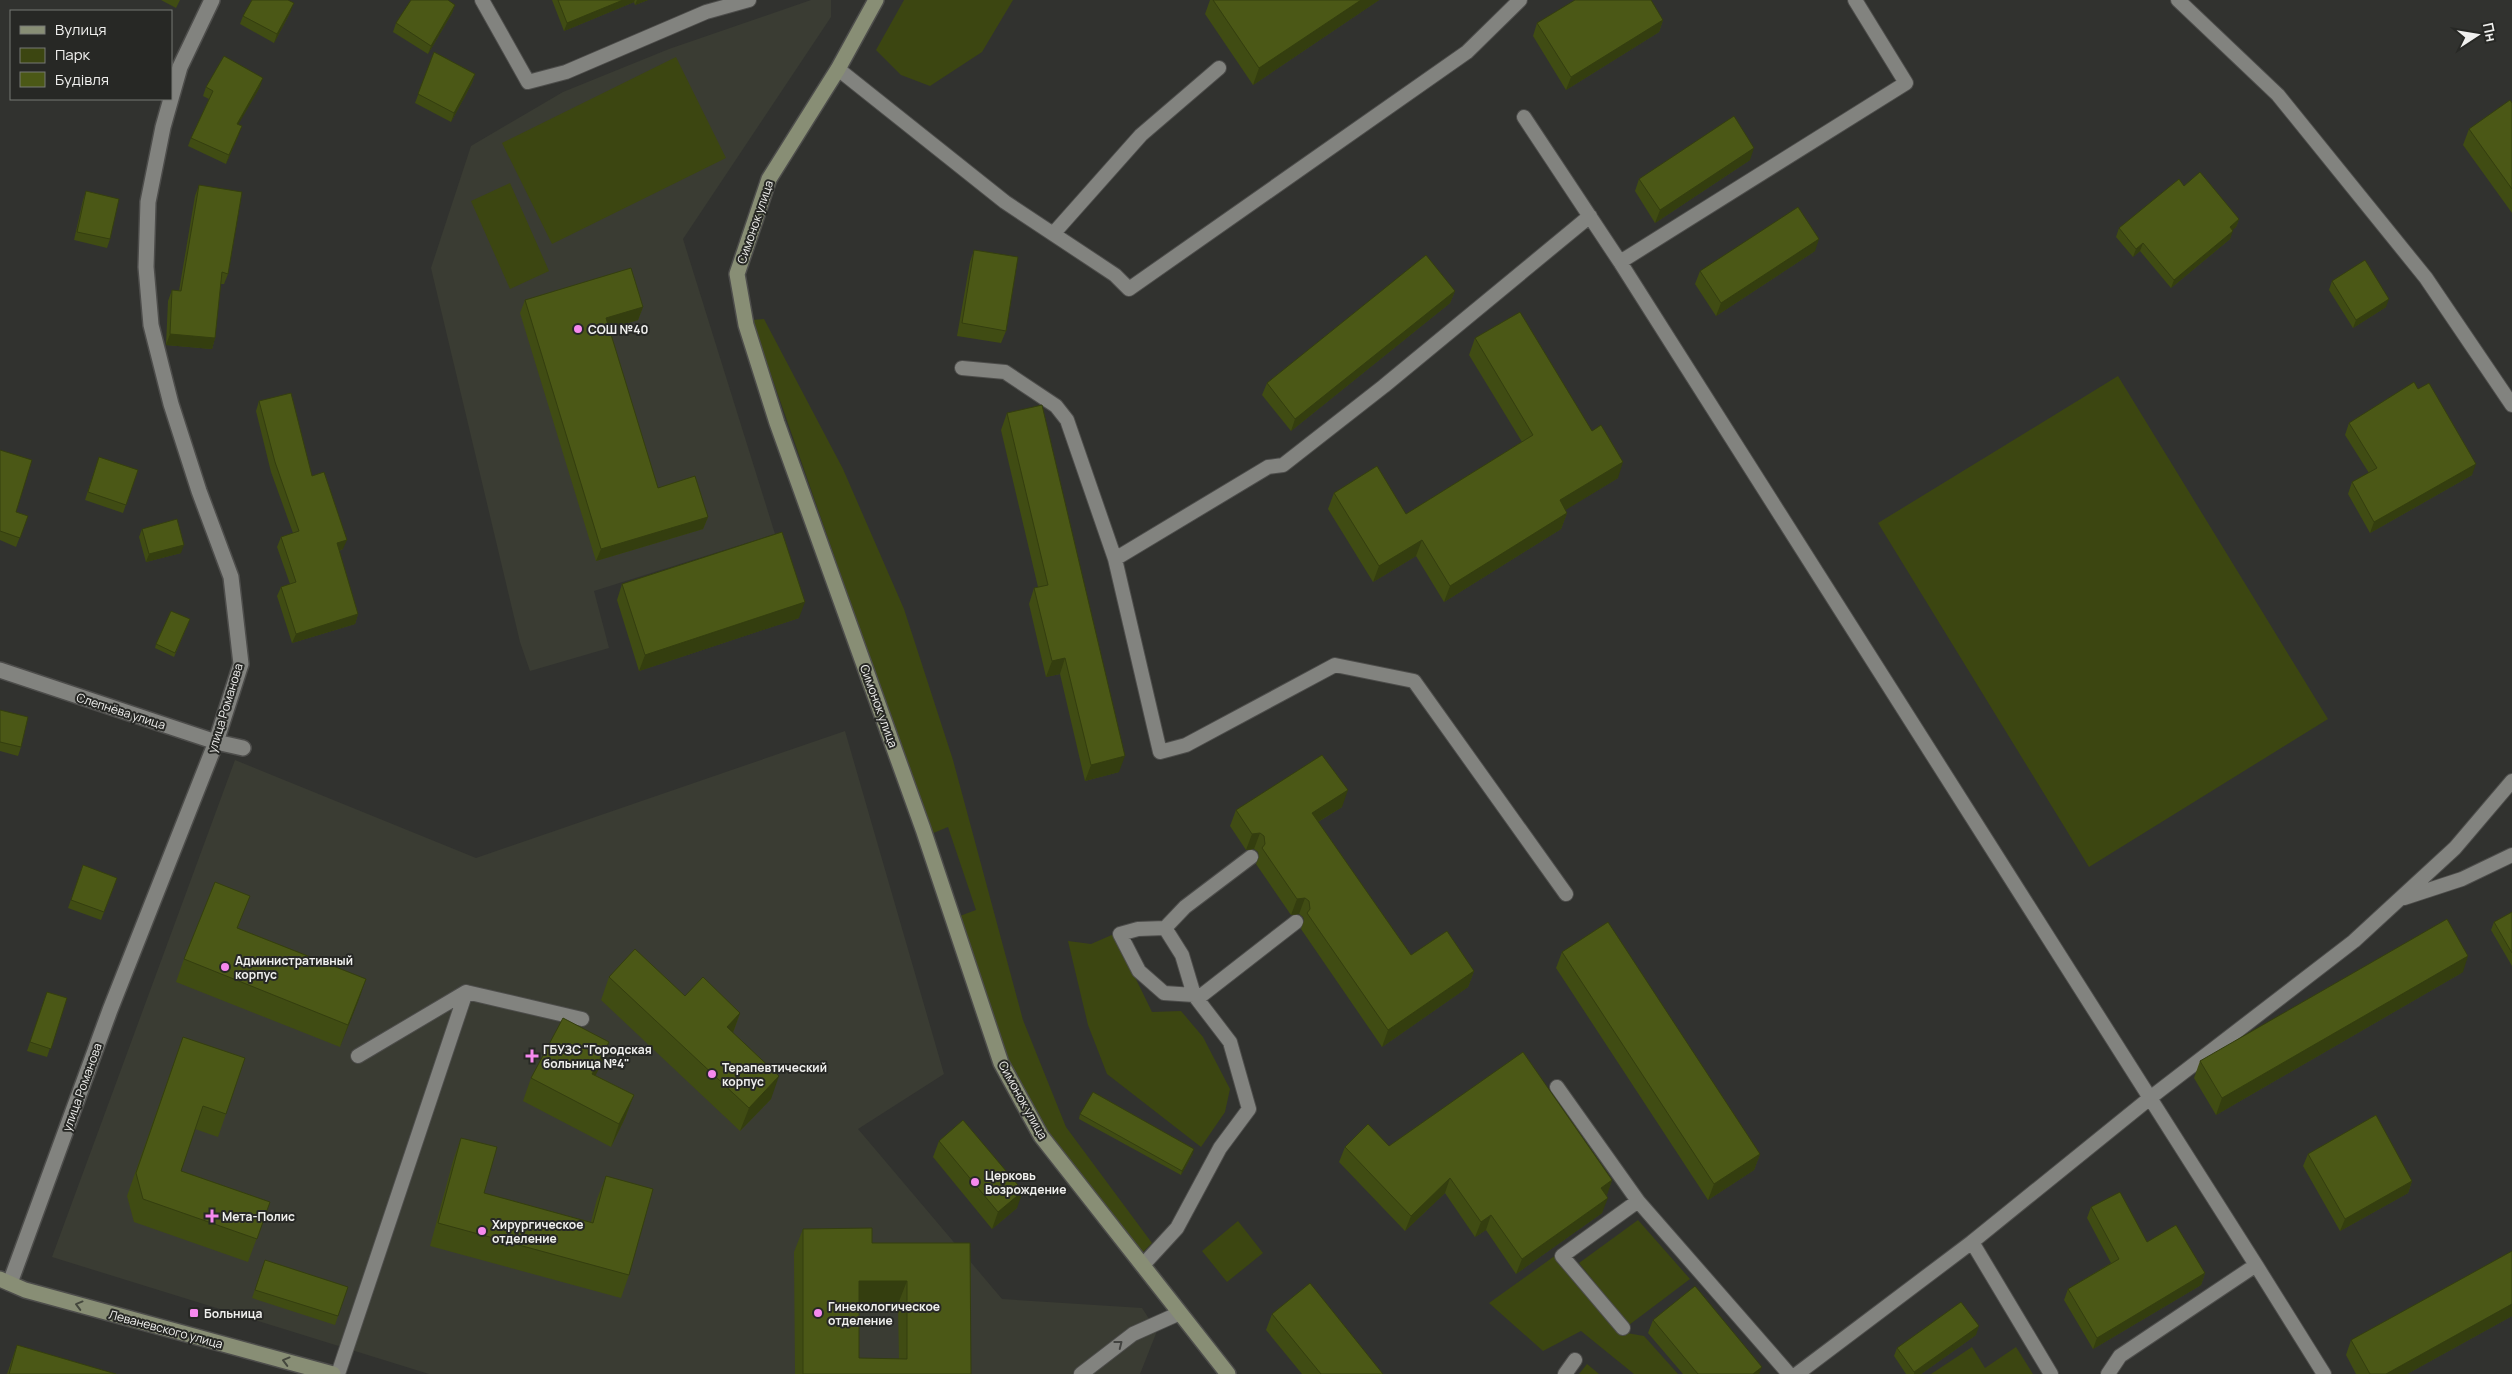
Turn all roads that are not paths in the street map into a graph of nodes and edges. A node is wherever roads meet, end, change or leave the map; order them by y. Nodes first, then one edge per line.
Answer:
1 (212, 0) edge
2 (482, 0) edge
3 (749, 0) edge
4 (876, 0) edge
5 (1520, 0) edge
6 (1855, 0) edge
7 (2178, 0) edge
8 (1220, 68) dead end
9 (838, 69) junction
10 (172, 95) edge
11 (171, 100) edge
12 (1524, 118) dead end
13 (1590, 216) junction
14 (1053, 234) junction
15 (1620, 262) junction
16 (962, 368) dead end
17 (2512, 405) edge
18 (1115, 559) junction
19 (0, 670) edge
20 (216, 742) junction
21 (243, 748) dead end
22 (2512, 781) edge
23 (2512, 855) edge
24 (1251, 857) edge
25 (1566, 894) dead end
26 (2399, 900) junction
27 (1296, 922) edge
28 (1165, 928) junction
29 (466, 992) junction
30 (1195, 997) junction
31 (582, 1019) dead end
32 (358, 1056) dead end
33 (1557, 1087) dead end
34 (2150, 1098) junction
35 (1638, 1201) junction
36 (1972, 1242) junction
37 (1142, 1265) junction
38 (2256, 1265) junction
39 (5, 1281) edge
40 (1180, 1313) junction
41 (1623, 1328) dead end
42 (1575, 1360) dead end
43 (1783, 1372) edge
44 (333, 1374) edge
45 (338, 1374) edge
46 (1081, 1374) edge
47 (1228, 1374) edge
48 (1564, 1374) edge
49 (1797, 1374) edge
50 (2051, 1374) edge
51 (2108, 1374) edge
52 (2324, 1374) edge

1 - 10 street, улица Романова
2 - 3 lane
4 - 9 street, Симонок улица
5 - 14 lane
6 - 15 lane
7 - 17 lane
8 - 14 lane
9 - 14 lane
9 - 37 street, Симонок улица
11 - 20 street, улица Романова
12 - 13 lane
13 - 15 lane
13 - 18 lane
15 - 34 lane
16 - 18 lane
18 - 25 lane
19 - 20 street, Слепнёва улица
20 - 21 street, Слепнёва улица
20 - 39 street, улица Романова
22 - 26 lane
23 - 26 lane
24 - 28 lane
26 - 34 lane
27 - 30 lane
28 - 30 lane
28 - 30 lane
29 - 31 lane
29 - 32 lane
29 - 45 lane
30 - 37 lane
33 - 35 lane
34 - 36 lane
34 - 38 lane
35 - 41 lane
35 - 43 lane
36 - 49 lane
36 - 50 lane
37 - 40 street, Симонок улица
38 - 51 lane
38 - 52 lane
44 -> 39 street, Леваневского улица
46 -> 40 lane
40 - 47 street, Симонок улица
42 - 48 lane

